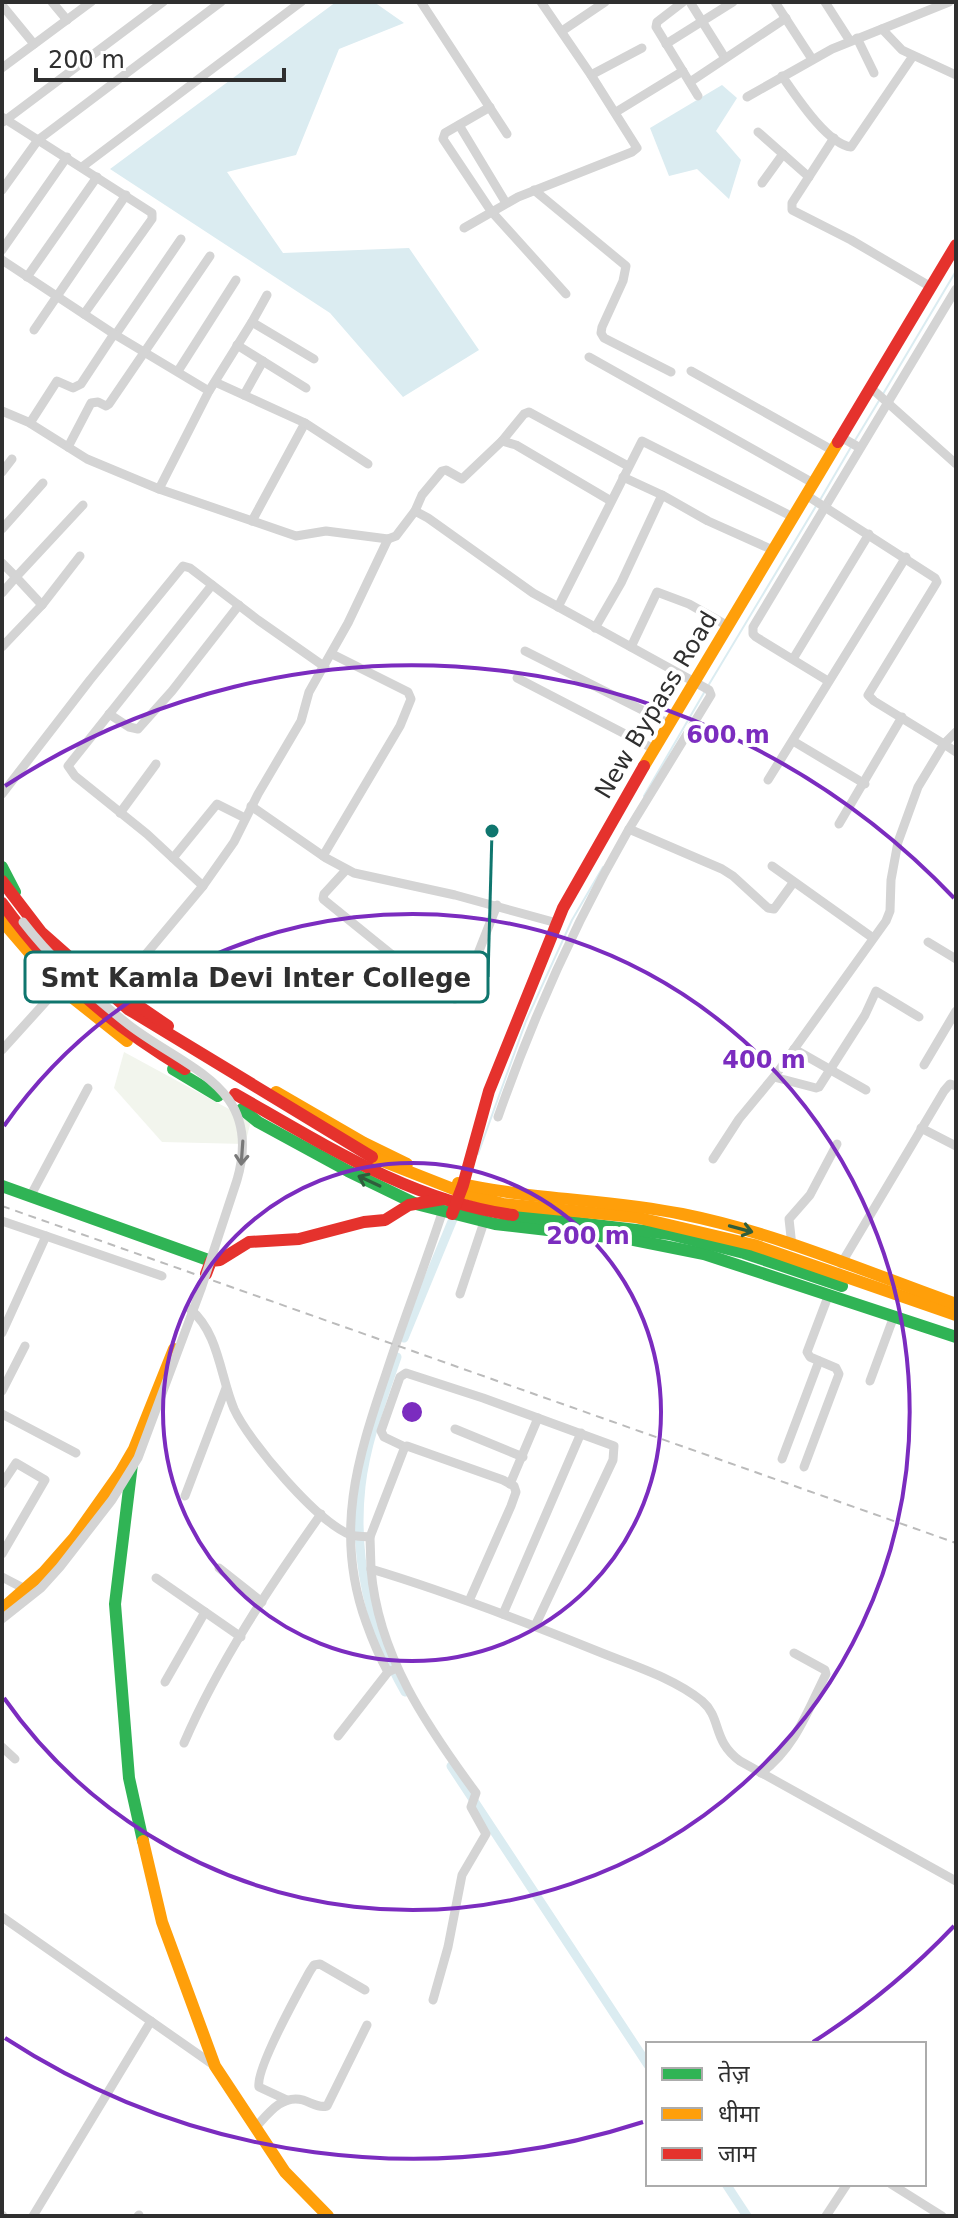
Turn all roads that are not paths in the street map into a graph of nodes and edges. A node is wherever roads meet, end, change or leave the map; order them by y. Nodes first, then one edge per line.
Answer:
1 (52, 2) edge
2 (91, 2) edge
3 (163, 2) edge
4 (221, 2) edge
5 (279, 2) edge
6 (301, 2) edge
7 (421, 2) edge
8 (541, 2) edge
9 (605, 2) edge
10 (683, 2) edge
11 (690, 2) edge
12 (733, 2) edge
13 (775, 2) edge
14 (825, 2) edge
15 (949, 2) edge
16 (2, 5) edge
17 (288, 12) junction
18 (786, 18) junction
19 (67, 20) junction
20 (702, 22) junction
21 (882, 29) junction
22 (562, 31) junction
23 (853, 40) junction
24 (34, 44) junction
25 (666, 44) junction
26 (642, 48) dead end
27 (913, 56) junction
28 (725, 58) junction
29 (812, 59) junction
30 (2, 68) edge
31 (683, 71) junction
32 (874, 73) dead end
33 (591, 75) junction
34 (956, 75) edge
35 (782, 76) junction
36 (690, 82) junction
37 (698, 96) dead end
38 (747, 97) dead end
39 (490, 107) junction
40 (616, 112) junction
41 (3, 120) edge
42 (459, 125) junction
43 (758, 132) dead end
44 (507, 134) dead end
45 (834, 138) junction
46 (38, 140) junction
47 (783, 154) junction
48 (67, 157) junction
49 (82, 167) junction
50 (97, 177) junction
51 (809, 177) junction
52 (762, 183) dead end
53 (2, 190) edge
54 (534, 190) junction
55 (126, 195) junction
56 (506, 203) junction
57 (491, 211) junction
58 (464, 228) dead end
59 (181, 239) dead end
60 (956, 245) edge
61 (2, 250) edge
62 (210, 256) dead end
63 (2, 260) edge
64 (27, 277) junction
65 (236, 280) dead end
66 (931, 287) junction
67 (956, 289) edge
68 (566, 294) dead end
69 (56, 295) junction
70 (267, 295) dead end
71 (84, 314) junction
72 (252, 322) junction
73 (34, 330) dead end
74 (115, 334) junction
75 (237, 345) junction
76 (146, 352) junction
77 (589, 357) dead end
78 (314, 359) dead end
79 (263, 361) junction
80 (178, 371) junction
81 (691, 371) dead end
82 (671, 372) dead end
83 (212, 386) junction
84 (306, 388) dead end
85 (244, 395) junction
86 (879, 396) junction
87 (2, 411) edge
88 (30, 423) junction
89 (305, 423) junction
90 (502, 441) junction
91 (851, 443) junction
92 (68, 447) junction
93 (832, 450) junction
94 (12, 459) dead end
95 (368, 464) dead end
96 (956, 464) edge
97 (628, 466) junction
98 (2, 472) edge
99 (623, 477) junction
100 (43, 483) dead end
101 (813, 483) junction
102 (159, 489) junction
103 (662, 495) junction
104 (611, 501) junction
105 (817, 502) junction
106 (83, 505) dead end
107 (415, 511) junction
108 (793, 517) junction
109 (252, 521) junction
110 (2, 529) edge
111 (869, 534) junction
112 (388, 539) junction
113 (773, 550) junction
114 (80, 556) dead end
115 (906, 557) junction
116 (2, 563) edge
117 (16, 577) junction
118 (212, 585) junction
119 (2, 593) edge
120 (42, 605) junction
121 (239, 605) junction
122 (558, 607) junction
123 (728, 626) junction
124 (595, 628) junction
125 (2, 647) edge
126 (631, 647) junction
127 (525, 651) dead end
128 (332, 654) junction
129 (793, 659) junction
130 (325, 667) junction
131 (517, 678) dead end
132 (828, 681) junction
133 (703, 687) junction
134 (109, 714) junction
135 (902, 717) junction
136 (670, 724) junction
137 (956, 732) edge
138 (793, 741) junction
139 (944, 744) junction
140 (654, 749) junction
141 (956, 752) edge
142 (156, 764) dead end
143 (768, 780) dead end
144 (865, 784) junction
145 (2, 794) edge
146 (251, 806) junction
147 (120, 813) junction
148 (245, 818) junction
149 (839, 824) dead end
150 (629, 829) junction
151 (323, 856) junction
152 (173, 858) junction
153 (772, 866) dead end
154 (2, 867) edge
155 (346, 870) junction
156 (2, 881) edge
157 (793, 883) junction
158 (203, 886) junction
159 (497, 905) junction
160 (8, 908) edge
161 (557, 923) junction
162 (873, 938) junction
163 (928, 942) dead end
164 (59, 950) junction
165 (956, 959) edge
166 (59, 987) junction
167 (116, 990) junction
168 (956, 1011) edge
169 (919, 1017) dead end
170 (794, 1049) junction
171 (2, 1050) edge
172 (512, 1058) junction
173 (924, 1065) dead end
174 (185, 1069) dead end
175 (831, 1070) junction
176 (774, 1077) junction
177 (956, 1086) edge
178 (88, 1088) dead end
179 (866, 1090) dead end
180 (235, 1094) dead end
181 (218, 1096) dead end
182 (242, 1109) dead end
183 (498, 1117) dead end
184 (921, 1128) junction
185 (837, 1144) dead end
186 (956, 1146) edge
187 (713, 1159) dead end
188 (2, 1186) edge
189 (31, 1195) junction
190 (452, 1201) junction
191 (416, 1204) junction
192 (2, 1221) edge
193 (484, 1222) junction
194 (46, 1236) junction
195 (792, 1246) junction
196 (211, 1261) junction
197 (841, 1264) junction
198 (162, 1276) dead end
199 (460, 1294) dead end
200 (829, 1294) junction
201 (956, 1304) edge
202 (190, 1309) junction
203 (956, 1315) edge
204 (894, 1316) junction
205 (956, 1325) edge
206 (2, 1333) edge
207 (956, 1337) edge
208 (25, 1346) dead end
209 (819, 1361) junction
210 (870, 1381) dead end
211 (4, 1384) edge
212 (226, 1388) junction
213 (2, 1414) edge
214 (538, 1418) junction
215 (455, 1429) dead end
216 (581, 1433) junction
217 (405, 1447) junction
218 (134, 1449) junction
219 (76, 1453) dead end
220 (523, 1457) junction
221 (782, 1459) dead end
222 (804, 1467) dead end
223 (2, 1484) edge
224 (510, 1484) junction
225 (185, 1496) dead end
226 (321, 1514) junction
227 (350, 1534) junction
228 (368, 1537) junction
229 (2, 1554) edge
230 (219, 1568) dead end
231 (371, 1569) junction
232 (2, 1577) edge
233 (156, 1578) dead end
234 (25, 1589) junction
235 (469, 1601) junction
236 (262, 1602) junction
237 (2, 1609) edge
238 (205, 1612) junction
239 (503, 1614) junction
240 (2, 1619) edge
241 (535, 1626) junction
242 (241, 1637) junction
243 (794, 1653) dead end
244 (393, 1670) junction
245 (165, 1682) dead end
246 (338, 1736) dead end
247 (184, 1743) dead end
248 (2, 1747) edge
249 (15, 1759) dead end
250 (761, 1773) junction
251 (956, 1881) edge
252 (2, 1917) edge
253 (365, 1990) dead end
254 (433, 2000) dead end
255 (151, 2021) junction
256 (367, 2025) dead end
257 (215, 2066) junction
258 (287, 2100) junction
259 (255, 2128) junction
260 (846, 2186) edge
261 (894, 2186) edge
262 (33, 2216) edge
263 (328, 2216) edge
264 (826, 2216) edge
265 (942, 2216) edge

1 - 19 street
2 - 19 street
3 - 41 street
4 - 46 street
5 - 17 street
6 - 17 street
7 - 39 street
8 - 22 street
9 - 22 street
10 - 25 street
11 - 20 street
12 - 20 street
13 - 18 street
14 - 23 street
15 - 21 street
16 - 24 street
17 - 49 street
18 - 28 street
18 - 29 street
19 - 24 street
20 - 25 street
20 - 28 street
21 - 23 street
21 - 27 street
22 - 33 street
23 - 29 street
23 - 32 street
24 - 30 street
25 - 31 street
26 - 33 street
27 - 34 street
27 - 45 street
28 - 36 street
29 - 35 street
31 - 36 street
31 - 40 street
33 - 40 street
35 - 38 street
35 - 45 street
36 - 37 street
39 - 42 street
39 - 44 street
40 - 54 street
41 - 46 street
42 - 56 street
42 - 57 street
43 - 47 street
45 - 51 street
46 - 48 street
46 - 53 street
47 - 51 street
47 - 52 street
48 - 49 street
48 - 61 street
49 - 50 street
50 - 55 street
50 - 64 street
51 - 66 street
54 - 56 street
54 - 82 street
55 - 69 street
55 - 71 street
56 - 57 street
57 - 58 street
57 - 68 street
59 - 74 street
60 - 66 main road, New Bypass Road
62 - 76 street
63 - 64 street
64 - 69 street
65 - 80 street
66 - 86 main road, New Bypass Road
67 - 86 street
69 - 71 street
69 - 73 street
70 - 72 street
71 - 74 street
72 - 75 street
72 - 78 street
74 - 76 street
74 - 88 street
75 - 79 street
75 - 83 street
76 - 80 street
76 - 92 street
77 - 101 street
79 - 84 street
79 - 85 street
80 - 83 street
81 - 93 street
83 - 85 street
83 - 102 street
85 - 89 street
86 - 91 main road, New Bypass Road
86 - 91 street
86 - 96 street
87 - 88 street
88 - 92 street
89 - 95 street
89 - 109 street
90 - 97 street
90 - 104 street
90 - 107 street
91 - 93 main road, New Bypass Road
91 - 105 street
92 - 102 street
93 - 101 main road, New Bypass Road
94 - 98 street
97 - 99 street
97 - 108 street
99 - 103 street
99 - 104 street
100 - 110 street
101 - 105 main road, New Bypass Road
102 - 109 street
103 - 113 street
103 - 124 street
104 - 122 street
105 - 108 main road, New Bypass Road
105 - 111 street
105 - 129 street
106 - 117 street
107 - 112 street
107 - 122 street
108 - 113 main road, New Bypass Road
109 - 112 street
111 - 115 street
111 - 129 street
112 - 128 street
113 - 123 main road, New Bypass Road
114 - 120 street
115 - 132 street
115 - 135 street
116 - 117 street
117 - 119 street
117 - 120 street
118 - 121 street
118 - 134 street
118 - 145 street
120 - 125 street
121 - 130 street
121 - 134 street
122 - 124 street
123 - 126 street
123 - 133 main road, New Bypass Road
124 - 126 street
126 - 133 street
127 - 136 street
128 - 130 street
128 - 151 street
129 - 132 street
130 - 146 street
131 - 140 street
132 - 138 street
133 - 136 main road, New Bypass Road
133 - 150 street
134 - 147 street
135 - 139 street
135 - 144 street
136 - 140 main road, New Bypass Road
137 - 139 street
138 - 143 street
138 - 144 street
139 - 141 street
139 - 162 street
140 - 161 main road, New Bypass Road
142 - 147 street
144 - 149 street
146 - 148 street
146 - 151 street
147 - 152 street
148 - 152 street
148 - 158 street
150 - 157 street
150 - 172 street
151 - 155 street
152 - 158 street
153 - 157 street
154 - 160 main road
155 - 159 street
155 - 159 street
156 - 160 main road
157 - 162 street
158 - 167 street
159 - 161 street
160 - 164 main road
160 - 166 main road
160 - 174 main road
160 -> 240 street, bridge
161 - 172 main road, New Bypass Road
162 - 170 street
163 - 165 street
164 - 167 main road
164 - 190 main road
166 - 171 street
166 - 181 main road
167 - 190 main road
168 - 173 street
169 - 175 street
170 - 175 street
170 - 176 street
172 - 183 street
172 - 190 main road, New Bypass Road
175 - 176 street
175 - 179 street
176 - 187 street
177 - 184 street
178 - 189 street
180 - 190 main road
191 -> 182 main road
184 - 186 street
184 - 197 street
185 - 195 street
188 - 189 main road
189 - 196 main road
190 - 191 main road
190 - 193 main road
190 -> 195 main road
190 - 203 main road
190 - 205 main road
190 - 227 street
191 - 196 main road
192 - 194 street
193 - 199 street
193 - 200 main road
194 - 198 street
194 - 206 street
195 - 197 main road
196 - 202 main road
197 - 201 main road
200 - 204 main road
200 - 209 street
202 - 212 street
202 - 218 main road
204 - 207 main road
204 - 210 street
208 - 211 street
209 - 221 street
209 - 222 street
212 - 225 street
212 - 226 street
213 - 219 street
214 - 216 street
214 - 217 street
214 - 220 street
215 - 220 street
216 - 239 street
216 - 241 street
217 - 224 street
217 - 228 street
218 - 234 main road
218 - 257 main road
220 - 224 street
223 - 229 street
224 - 235 street
226 - 227 street
226 - 236 street
227 - 228 street
227 - 244 street
228 - 231 street
230 - 236 street
231 - 235 street
231 - 244 street
232 - 234 street
233 - 238 street
234 - 237 main road
235 - 239 street
236 - 242 street
238 - 242 street
238 - 245 street
239 - 241 street
241 - 250 street
242 - 247 street
243 - 250 street
244 - 246 street
244 - 254 street
248 - 249 street
250 - 251 street
252 - 255 street
253 - 258 street
255 - 257 street
255 - 262 street
256 - 258 street
257 - 259 main road
258 - 259 street
259 - 263 main road
260 - 264 street
261 - 265 street

